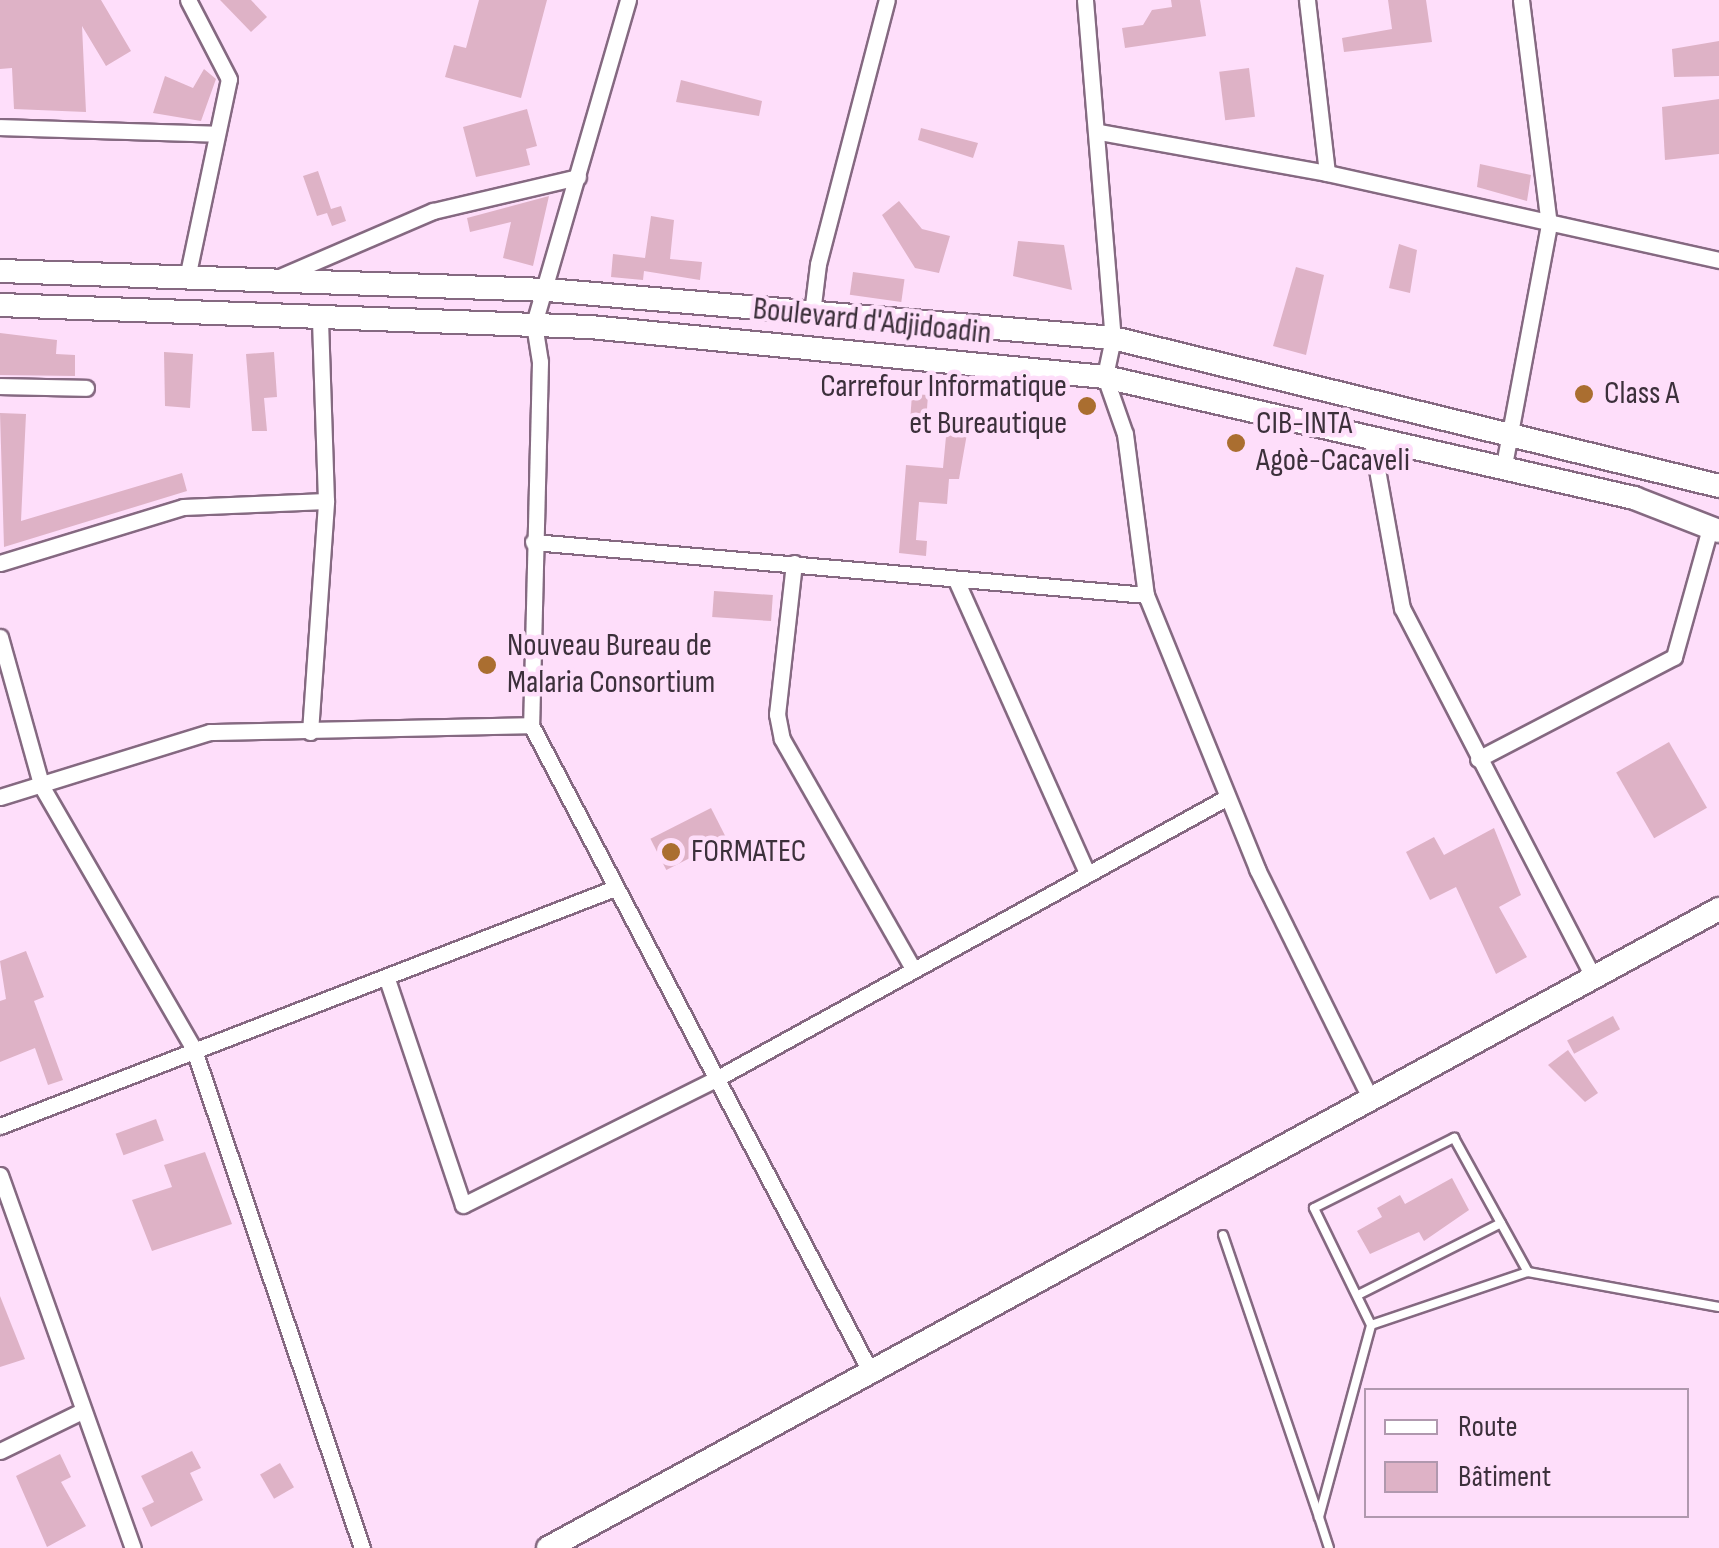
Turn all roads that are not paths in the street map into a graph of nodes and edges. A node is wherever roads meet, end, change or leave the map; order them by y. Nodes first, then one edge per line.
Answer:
1 (188, 0) edge
2 (628, 0) edge
3 (887, 0) edge
4 (1085, 0) edge
5 (1306, 0) edge
6 (1521, 0) edge
7 (0, 126) edge
8 (1098, 132) junction
9 (217, 134) junction
10 (1327, 173) junction
11 (578, 177) junction
12 (1549, 225) junction
13 (1719, 260) edge
14 (0, 270) edge
15 (186, 278) junction
16 (270, 281) junction
17 (547, 290) junction
18 (0, 304) edge
19 (812, 313) junction
20 (320, 318) junction
21 (534, 324) junction
22 (1113, 338) junction
23 (1105, 377) junction
24 (0, 386) edge
25 (86, 388) dead end
26 (1516, 430) junction
27 (1371, 436) junction
28 (1504, 465) junction
29 (1719, 486) edge
30 (326, 500) junction
31 (1714, 529) edge
32 (533, 542) junction
33 (0, 563) edge
34 (794, 563) junction
35 (956, 580) junction
36 (1146, 595) junction
37 (0, 637) edge
38 (532, 726) junction
39 (310, 732) junction
40 (1478, 759) junction
41 (42, 787) junction
42 (0, 797) edge
43 (1226, 798) junction
44 (1086, 872) junction
45 (614, 888) junction
46 (1719, 909) edge
47 (911, 965) junction
48 (1593, 977) junction
49 (388, 982) junction
50 (193, 1047) junction
51 (714, 1080) junction
52 (1370, 1098) junction
53 (0, 1126) edge
54 (0, 1175) edge
55 (1501, 1224) junction
56 (1223, 1235) dead end
57 (1528, 1272) junction
58 (1358, 1295) junction
59 (1719, 1306) edge
60 (1371, 1325) junction
61 (870, 1372) junction
62 (80, 1412) junction
63 (0, 1451) edge
64 (1319, 1517) junction
65 (133, 1548) edge
66 (362, 1548) edge
67 (548, 1548) edge
68 (1328, 1548) edge

1 - 9 street
2 - 11 street
3 - 19 street
4 - 8 street
5 - 10 street
6 - 12 street
7 - 9 street
8 - 10 street
8 - 22 street
9 - 15 street
10 - 12 street
11 - 16 street
11 - 17 street
12 - 13 street
12 - 26 street
14 - 15 main road, Boulevard d'Adjidoadin
15 - 16 main road, Boulevard d'Adjidoadin
16 - 17 main road, Boulevard d'Adjidoadin
17 - 19 main road, Boulevard d'Adjidoadin
17 - 21 street
18 - 20 main road, Boulevard d'Adjidoadin
19 - 22 main road, Boulevard d'Adjidoadin
20 - 21 main road, Boulevard d'Adjidoadin
20 - 30 street
21 - 23 main road, Boulevard d'Adjidoadin
21 - 32 street
22 - 23 street
22 - 26 main road, Boulevard d'Adjidoadin
23 - 27 main road, Boulevard d'Adjidoadin
23 - 36 street
24 - 25 street
26 - 28 street
26 - 29 main road, Boulevard d'Adjidoadin
27 - 28 main road, Boulevard d'Adjidoadin
27 - 40 street
28 - 31 main road, Boulevard d'Adjidoadin
30 - 33 street
30 - 39 street
31 - 40 street
32 - 34 street
32 - 38 street
34 - 35 street
34 - 47 street
35 - 36 street
35 - 44 street
36 - 43 street
37 - 41 street
38 - 39 street
38 - 45 street
39 - 41 street
40 - 48 street
41 - 42 street
41 - 50 street
43 - 44 street
43 - 52 street
44 - 47 street
45 - 49 street
45 - 51 street
46 - 48 main road
47 - 51 street
48 - 52 main road
49 - 50 street
49 - 51 street
50 - 53 street
50 - 66 street
51 - 61 street
52 - 61 main road
54 - 62 street
55 - 57 lane
55 - 58 lane
55 - 58 lane
56 - 64 lane
57 - 59 lane
57 - 60 lane
58 - 60 lane
60 - 64 lane
61 - 67 main road
62 - 63 street
62 - 65 street
64 - 68 lane

